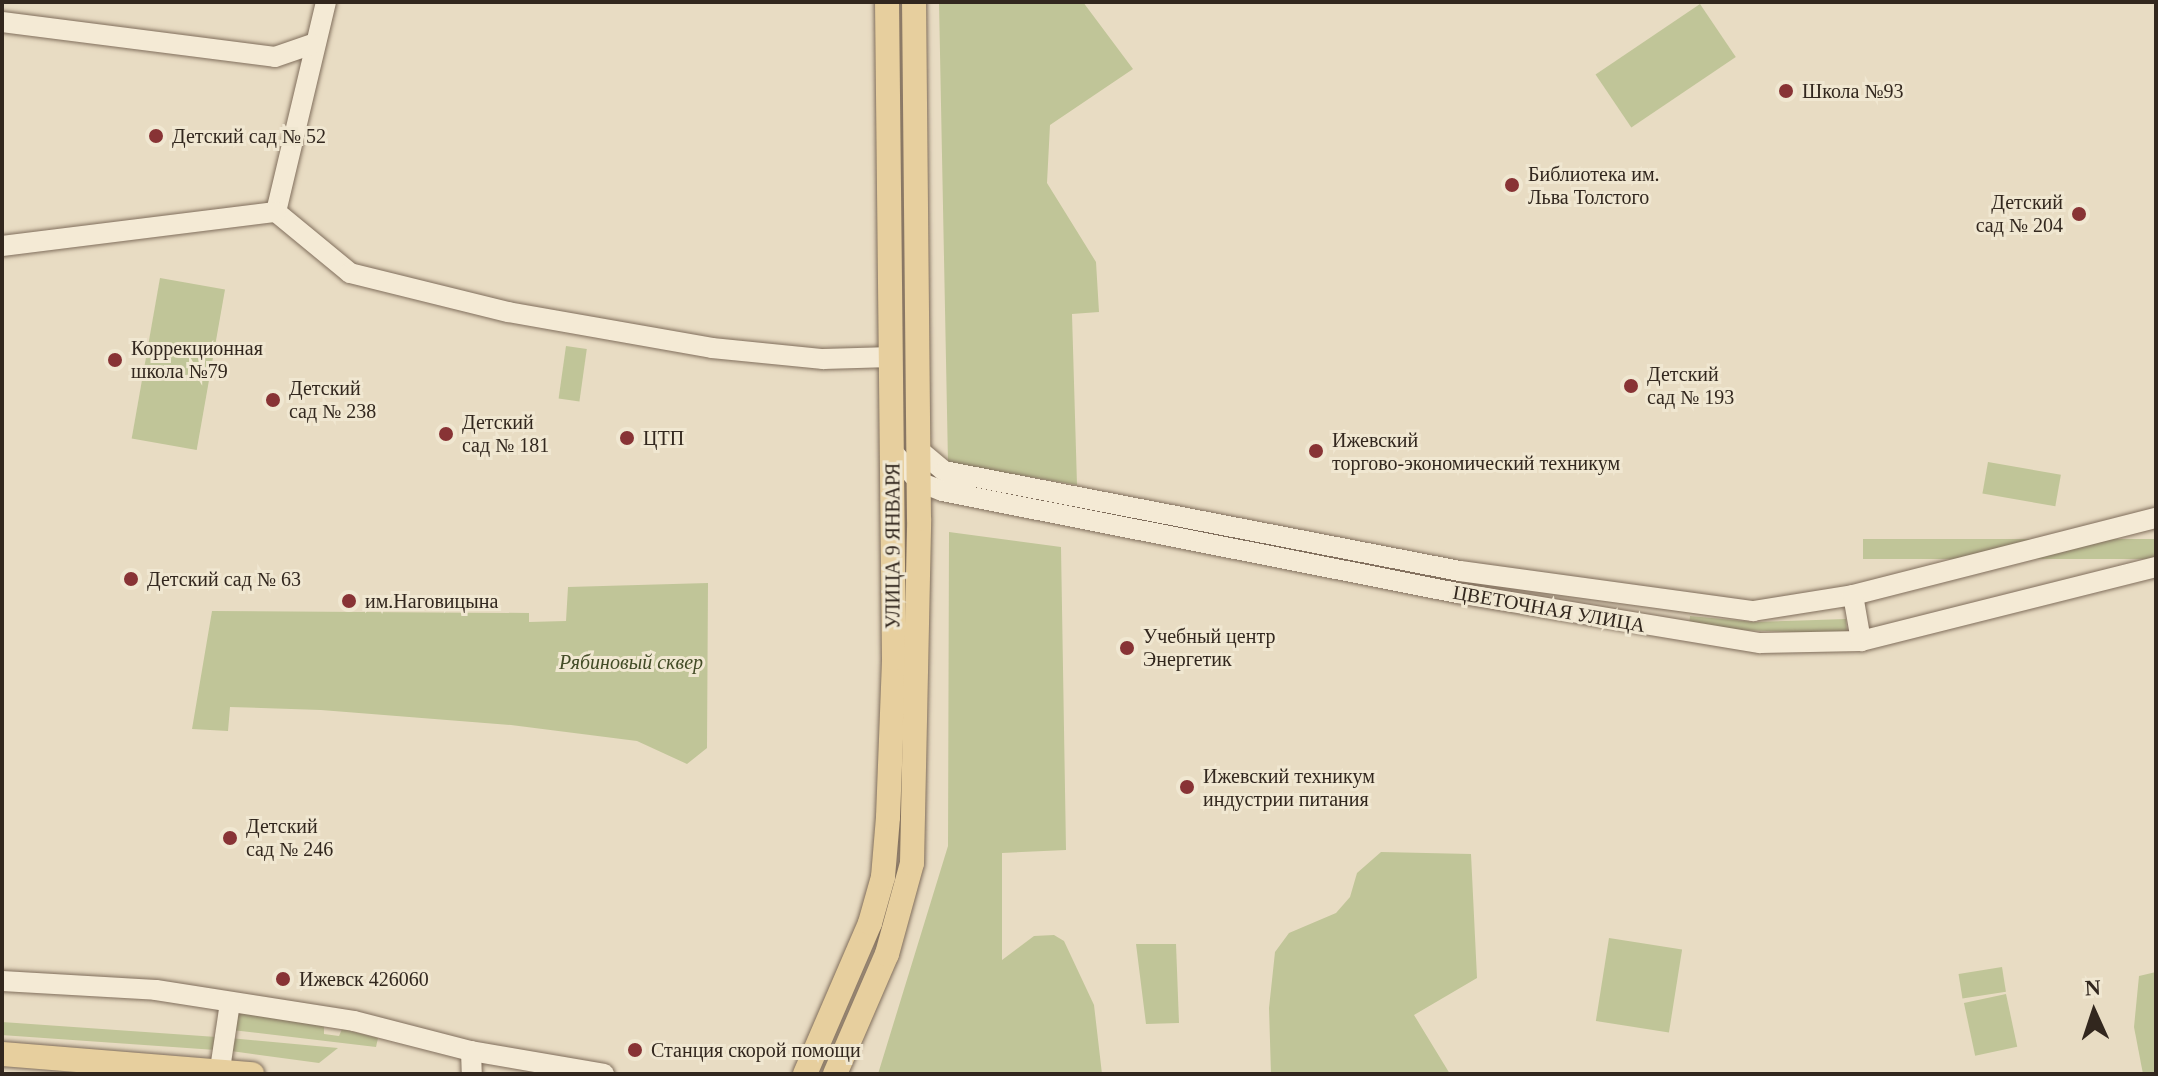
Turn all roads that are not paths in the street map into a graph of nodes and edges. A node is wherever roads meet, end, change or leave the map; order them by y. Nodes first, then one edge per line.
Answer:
1 (326, 2) edge
2 (887, 2) edge
3 (914, 2) edge
4 (2, 22) edge
5 (312, 44) junction
6 (276, 212) junction
7 (2, 246) edge
8 (892, 357) junction
9 (919, 450) junction
10 (893, 452) junction
11 (943, 481) junction
12 (919, 482) junction
13 (894, 508) junction
14 (1165, 513) junction
15 (2156, 518) edge
16 (919, 519) junction
17 (1161, 536) junction
18 (2156, 567) edge
19 (1460, 571) junction
20 (1457, 593) junction
21 (1853, 595) junction
22 (1683, 605) junction
23 (1678, 632) junction
24 (1861, 641) junction
25 (2, 981) edge
26 (230, 1003) junction
27 (471, 1051) junction
28 (2, 1054) edge
29 (220, 1069) junction
30 (252, 1074) edge
31 (472, 1074) edge
32 (604, 1074) edge
33 (805, 1074) edge
34 (835, 1074) edge

1 - 5 street
2 - 8 main road, УЛИЦА 9 ЯНВАРЯ
3 - 9 main road, УЛИЦА 9 ЯНВАРЯ
4 - 5 street
5 - 6 street
6 - 7 street
6 - 8 street
8 - 10 main road, УЛИЦА 9 ЯНВАРЯ
9 - 11 street
9 - 12 main road, УЛИЦА 9 ЯНВАРЯ
10 - 12 street
10 - 13 main road, УЛИЦА 9 ЯНВАРЯ
11 - 12 street
11 - 14 street, ЦВЕТОЧНАЯ УЛИЦА
11 - 16 street
11 - 17 street, ЦВЕТОЧНАЯ УЛИЦА
12 - 13 street
12 - 16 main road, УЛИЦА 9 ЯНВАРЯ
13 - 33 main road, УЛИЦА 9 ЯНВАРЯ
14 - 17 street
14 - 19 street, ЦВЕТОЧНАЯ УЛИЦА
15 - 21 street, ЦВЕТОЧНАЯ УЛИЦА
16 - 34 main road, УЛИЦА 9 ЯНВАРЯ
17 - 20 street, ЦВЕТОЧНАЯ УЛИЦА
18 - 24 street, ЦВЕТОЧНАЯ УЛИЦА
19 - 20 street
19 - 22 street, ЦВЕТОЧНАЯ УЛИЦА
20 - 23 street, ЦВЕТОЧНАЯ УЛИЦА
21 - 22 street, ЦВЕТОЧНАЯ УЛИЦА
21 - 24 street
22 - 23 street
23 - 24 street, ЦВЕТОЧНАЯ УЛИЦА
25 - 26 street
26 - 27 street
26 - 29 street
27 - 31 street
27 - 32 street
28 - 29 main road
29 - 30 main road

